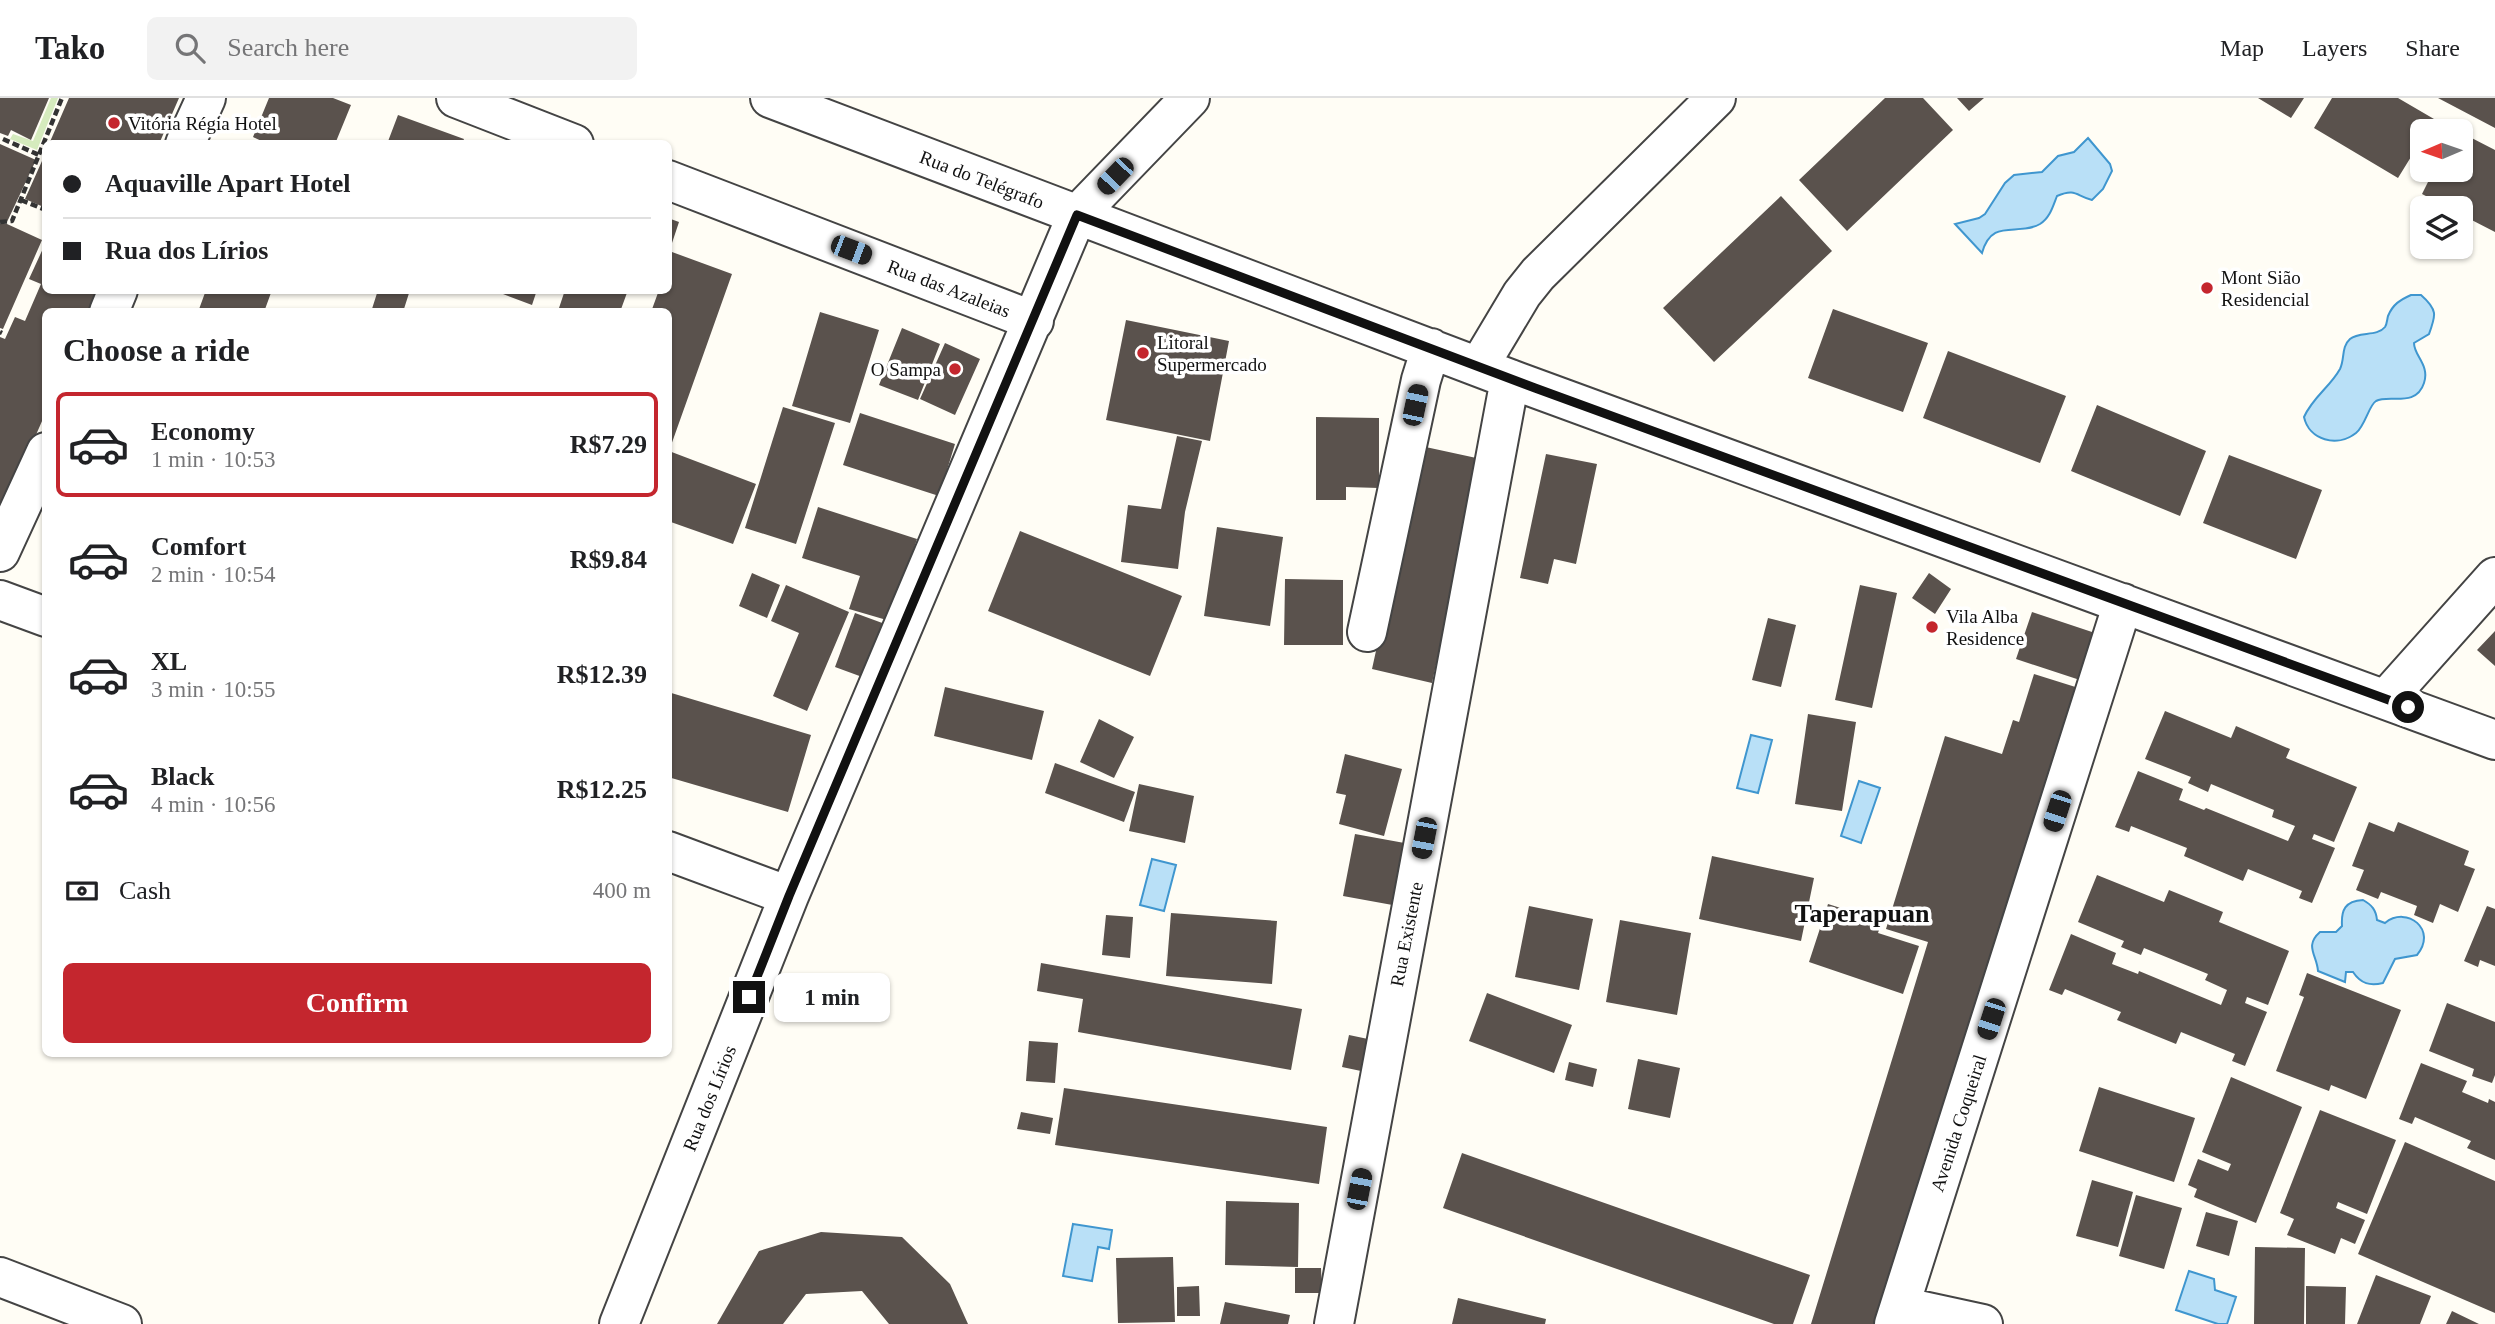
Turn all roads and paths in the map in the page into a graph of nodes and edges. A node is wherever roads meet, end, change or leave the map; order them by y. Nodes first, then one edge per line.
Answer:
1 (62, 98) edge
2 (206, 98) edge
3 (456, 98) edge
4 (770, 98) edge
5 (1190, 98) edge
6 (1716, 98) edge
7 (3, 139) dead end
8 (45, 140) edge
9 (187, 140) edge
10 (564, 140) edge
11 (42, 148) edge
12 (39, 155) junction
13 (672, 182) edge
14 (20, 200) junction
15 (42, 208) edge
16 (1077, 215) junction
17 (0, 222) edge
18 (1034, 321) junction
19 (1431, 348) junction
20 (1494, 372) junction
21 (42, 461) edge
22 (0, 552) edge
23 (2495, 577) edge
24 (0, 600) edge
25 (2123, 603) junction
26 (42, 616) edge
27 (1367, 632) dead end
28 (2387, 698) junction
29 (2495, 740) edge
30 (672, 852) edge
31 (789, 896) junction
32 (0, 1277) edge
33 (1897, 1315) edge
34 (122, 1324) edge
35 (619, 1324) edge
36 (1334, 1324) edge
37 (1983, 1324) edge

1 - 8 path
2 - 9 street
3 - 10 street
4 - 16 street, Rua do Telégrafo
5 - 16 street
6 - 20 street
7 - 12 path
11 - 12 path
12 - 14 path
13 - 18 street, Rua das Azaleias
14 - 15 path
14 - 17 path
16 - 18 street, Rua dos Lírios
16 - 19 street, Rua do Telégrafo
18 - 31 street, Rua dos Lírios
19 - 20 street, Rua do Telégrafo
19 - 27 street
20 - 25 street, Rua do Telégrafo
20 - 36 street, Rua Existente
21 - 22 street
23 - 28 street
24 - 26 street
25 - 28 street, Rua do Telégrafo
25 - 33 street, Avenida Coqueiral
28 - 29 street, Rua do Telégrafo
30 - 31 street
31 - 35 street, Rua dos Lírios
32 - 34 street
33 - 37 street

